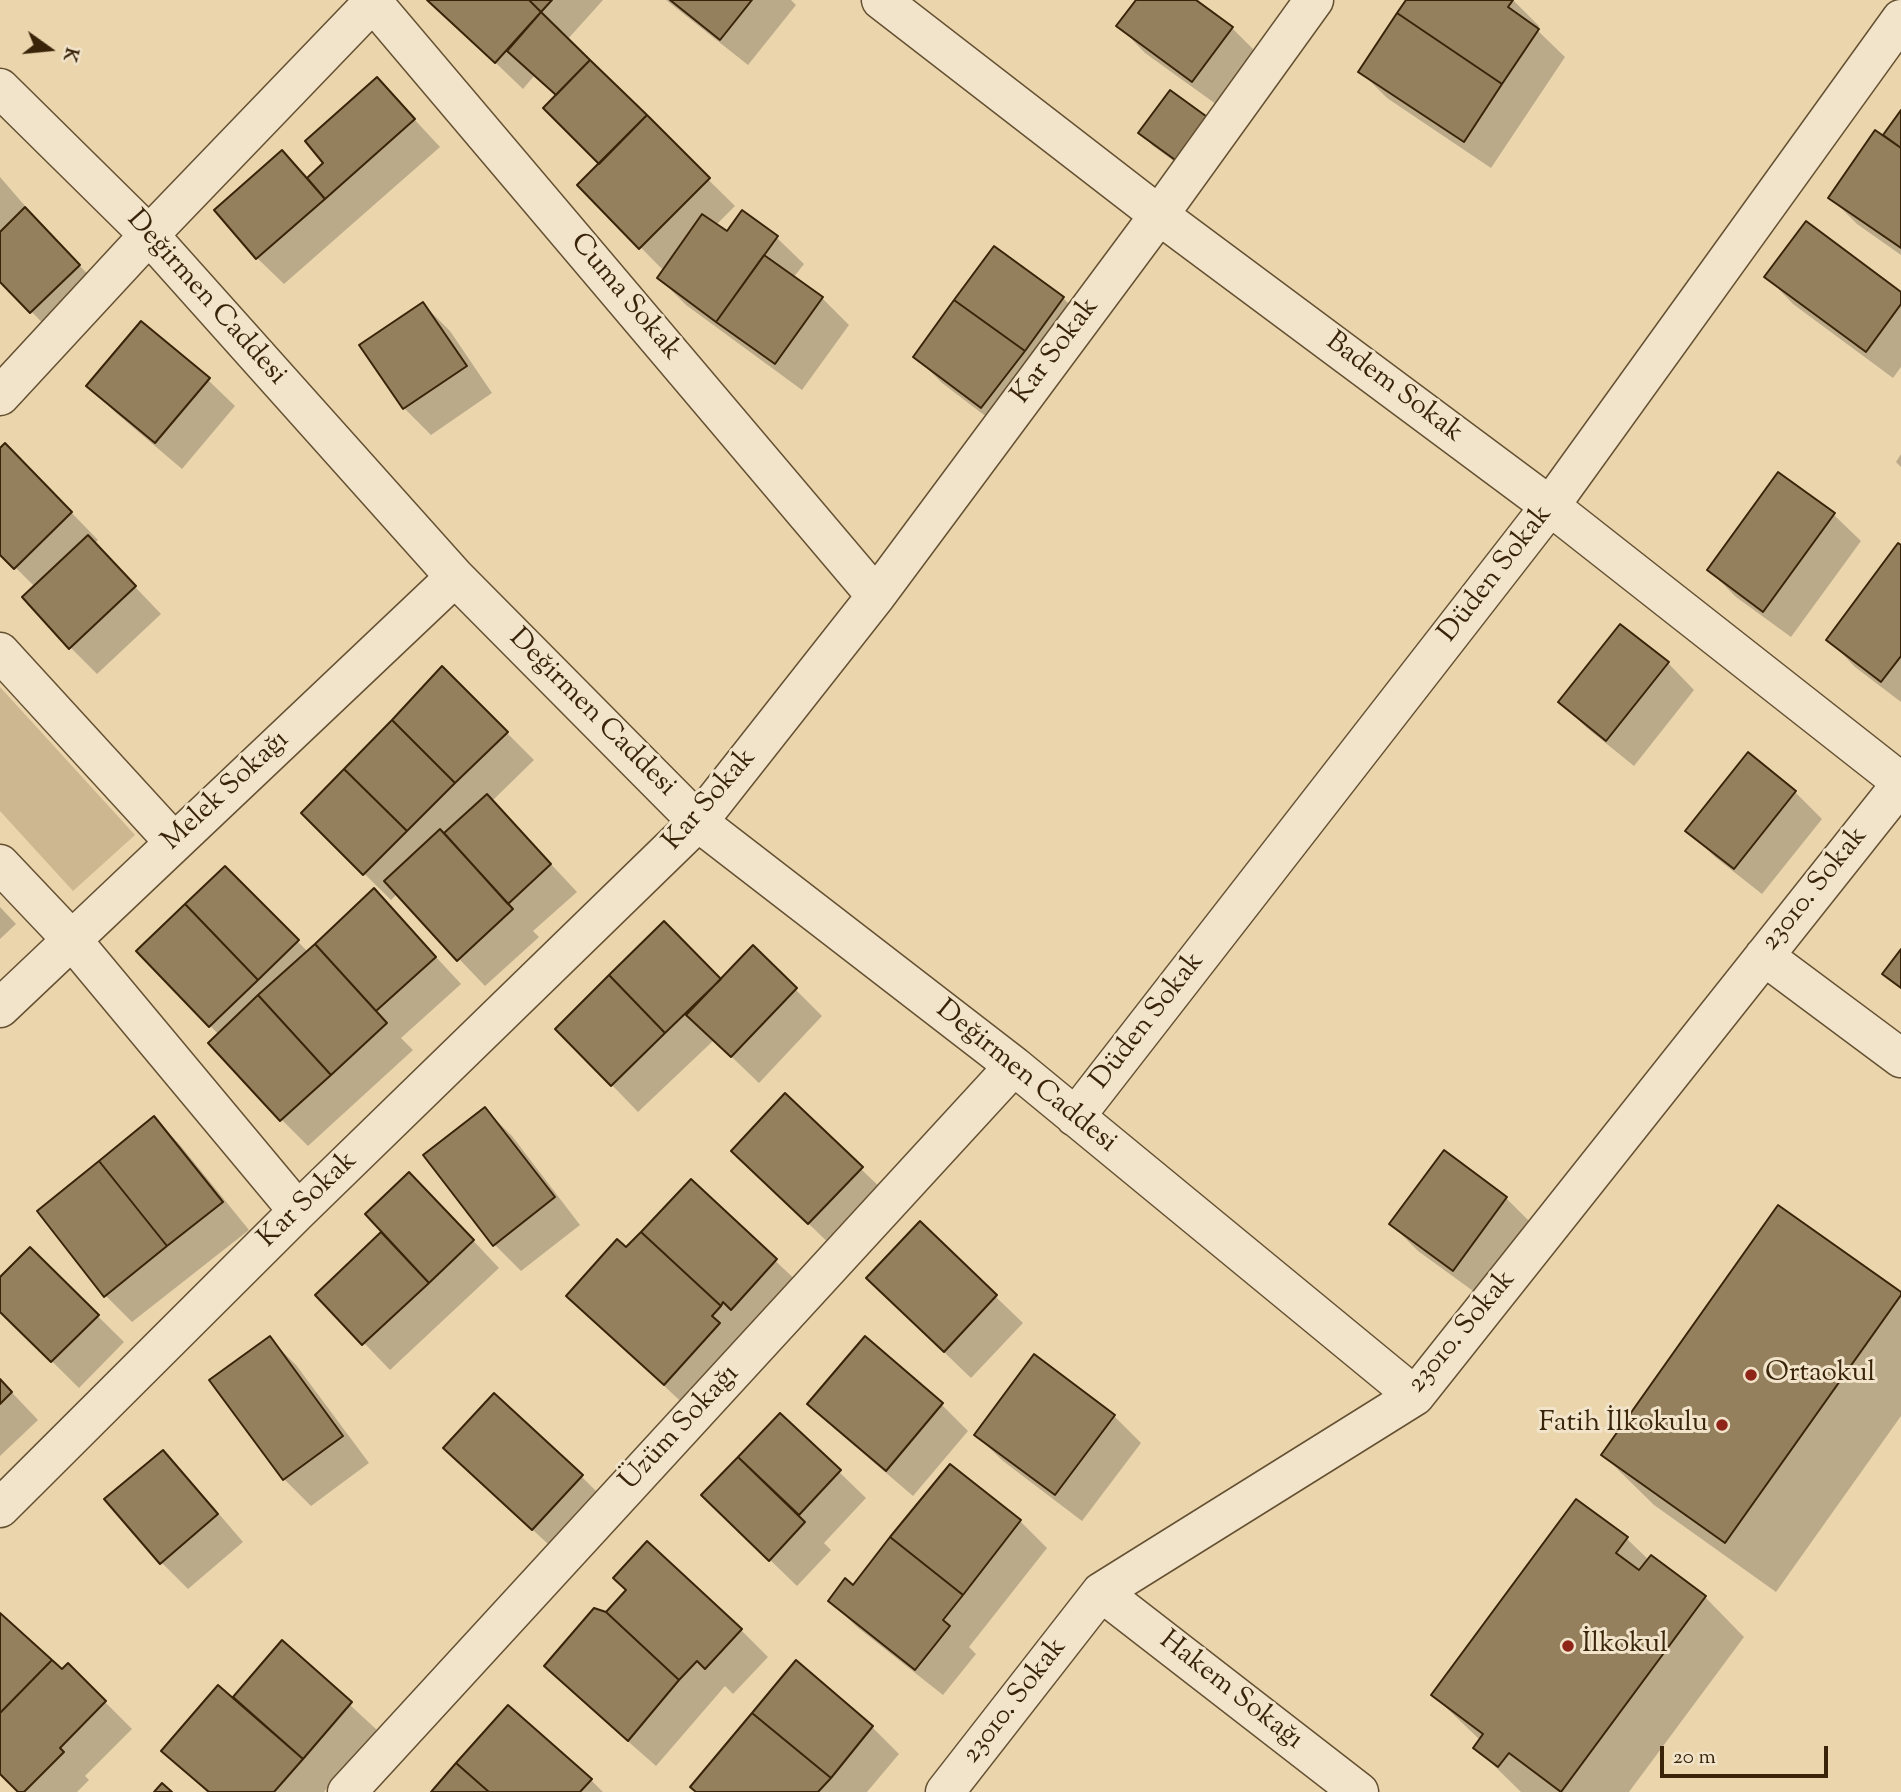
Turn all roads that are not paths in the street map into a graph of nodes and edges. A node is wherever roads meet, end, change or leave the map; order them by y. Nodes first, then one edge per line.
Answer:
1 (881, 0) edge
2 (1314, 0) edge
3 (373, 1) edge
4 (1901, 19) edge
5 (0, 88) edge
6 (1159, 215) junction
7 (149, 234) junction
8 (0, 396) edge
9 (1550, 506) junction
10 (455, 577) junction
11 (876, 596) junction
12 (0, 652) edge
13 (1901, 783) edge
14 (698, 822) junction
15 (174, 842) junction
16 (0, 864) edge
17 (72, 940) junction
18 (1764, 956) junction
19 (0, 1008) edge
20 (1901, 1058) edge
21 (1014, 1066) junction
22 (1075, 1117) junction
23 (298, 1211) junction
24 (1415, 1396) junction
25 (0, 1508) edge
26 (1101, 1592) junction
27 (347, 1792) edge
28 (945, 1792) edge
29 (1359, 1792) edge

1 - 6 street, Badem Sokak
2 - 6 street, Kar Sokak
3 - 7 street
3 - 11 street, Cuma Sokak
4 - 9 street, Düden Sokak
5 - 7 street, Değirmen Caddesi
6 - 9 street, Badem Sokak
6 - 11 street, Kar Sokak
7 - 8 street
7 - 10 street, Değirmen Caddesi
9 - 13 street, Badem Sokak
9 - 22 street, Düden Sokak
10 - 14 street, Değirmen Caddesi
10 - 15 street, Melek Sokağı
11 - 14 street, Kar Sokak
12 - 15 street
13 - 18 street, 23010. Sokak
14 - 21 street, Değirmen Caddesi
14 - 23 street, Kar Sokak
15 - 17 street, Melek Sokağı
16 - 17 street
17 - 19 street, Melek Sokağı
17 - 23 street
18 - 20 street
18 - 24 street, 23010. Sokak
21 - 22 street, Değirmen Caddesi
21 - 27 street, Üzüm Sokağı
22 - 24 street, Değirmen Caddesi
23 - 25 street, Kar Sokak
24 - 26 street, 23010. Sokak
26 - 28 street, 23010. Sokak
26 - 29 street, Hakem Sokağı

